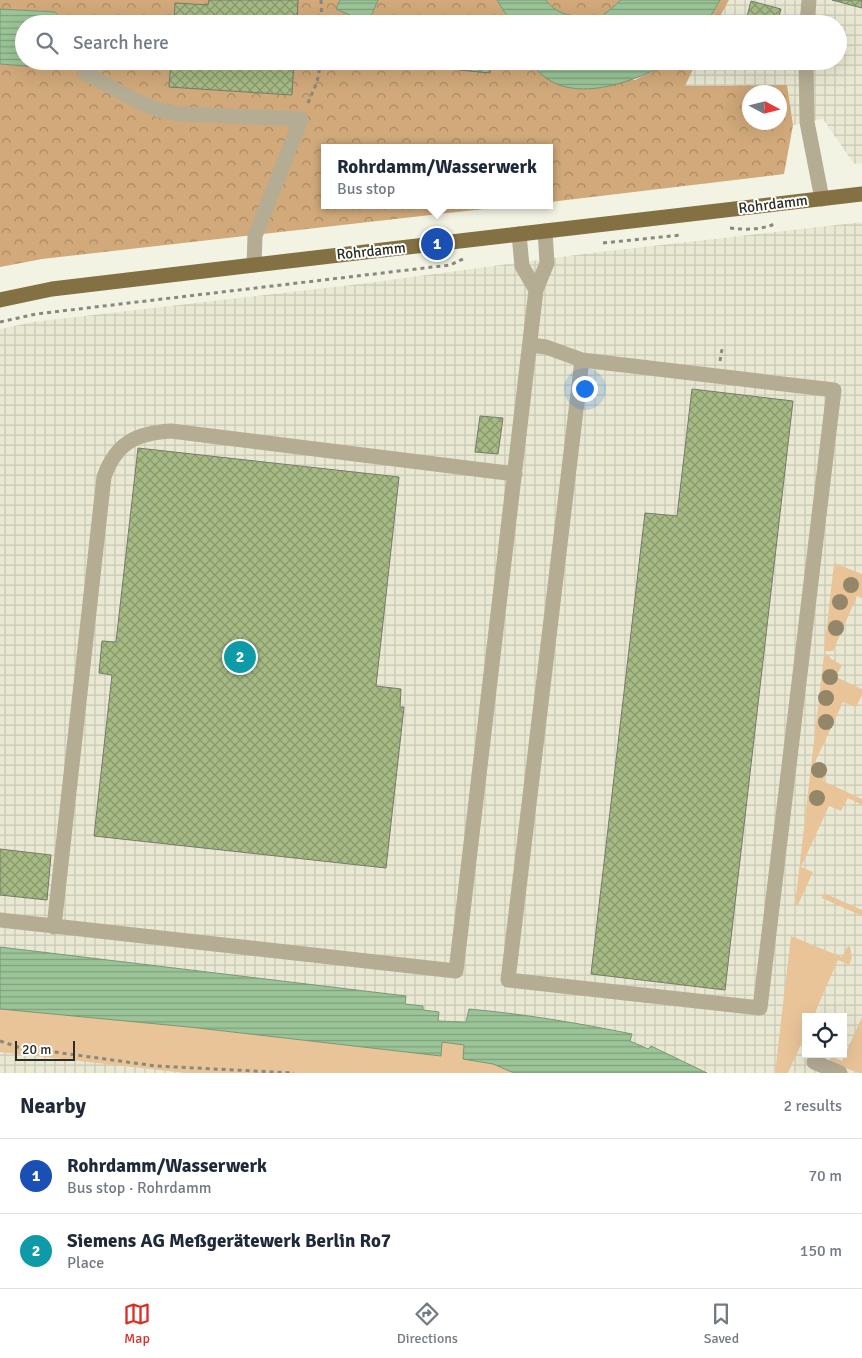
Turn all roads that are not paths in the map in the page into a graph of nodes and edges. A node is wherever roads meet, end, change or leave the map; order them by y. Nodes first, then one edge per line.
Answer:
1 (809, 0) edge
2 (808, 15) edge
3 (806, 70) edge
4 (85, 73) dead end
5 (862, 194) edge
6 (822, 198) junction
7 (545, 231) junction
8 (519, 234) junction
9 (254, 265) junction
10 (536, 290) junction
11 (0, 300) edge
12 (530, 345) junction
13 (582, 360) junction
14 (515, 474) junction
15 (0, 920) edge
16 (54, 927) junction
17 (814, 1062) dead end
18 (840, 1073) edge

1 - 2 lane
3 - 6 lane
4 - 9 lane
5 - 6 main road, Rohrdamm
6 - 7 main road, Rohrdamm
7 - 8 main road, Rohrdamm
7 - 10 lane
8 - 9 main road, Rohrdamm
8 - 10 lane
9 - 11 main road, Rohrdamm
10 - 12 lane
12 - 13 lane
12 - 14 lane
13 - 13 lane
14 - 16 lane
14 - 16 lane
15 - 16 lane
17 - 18 lane

